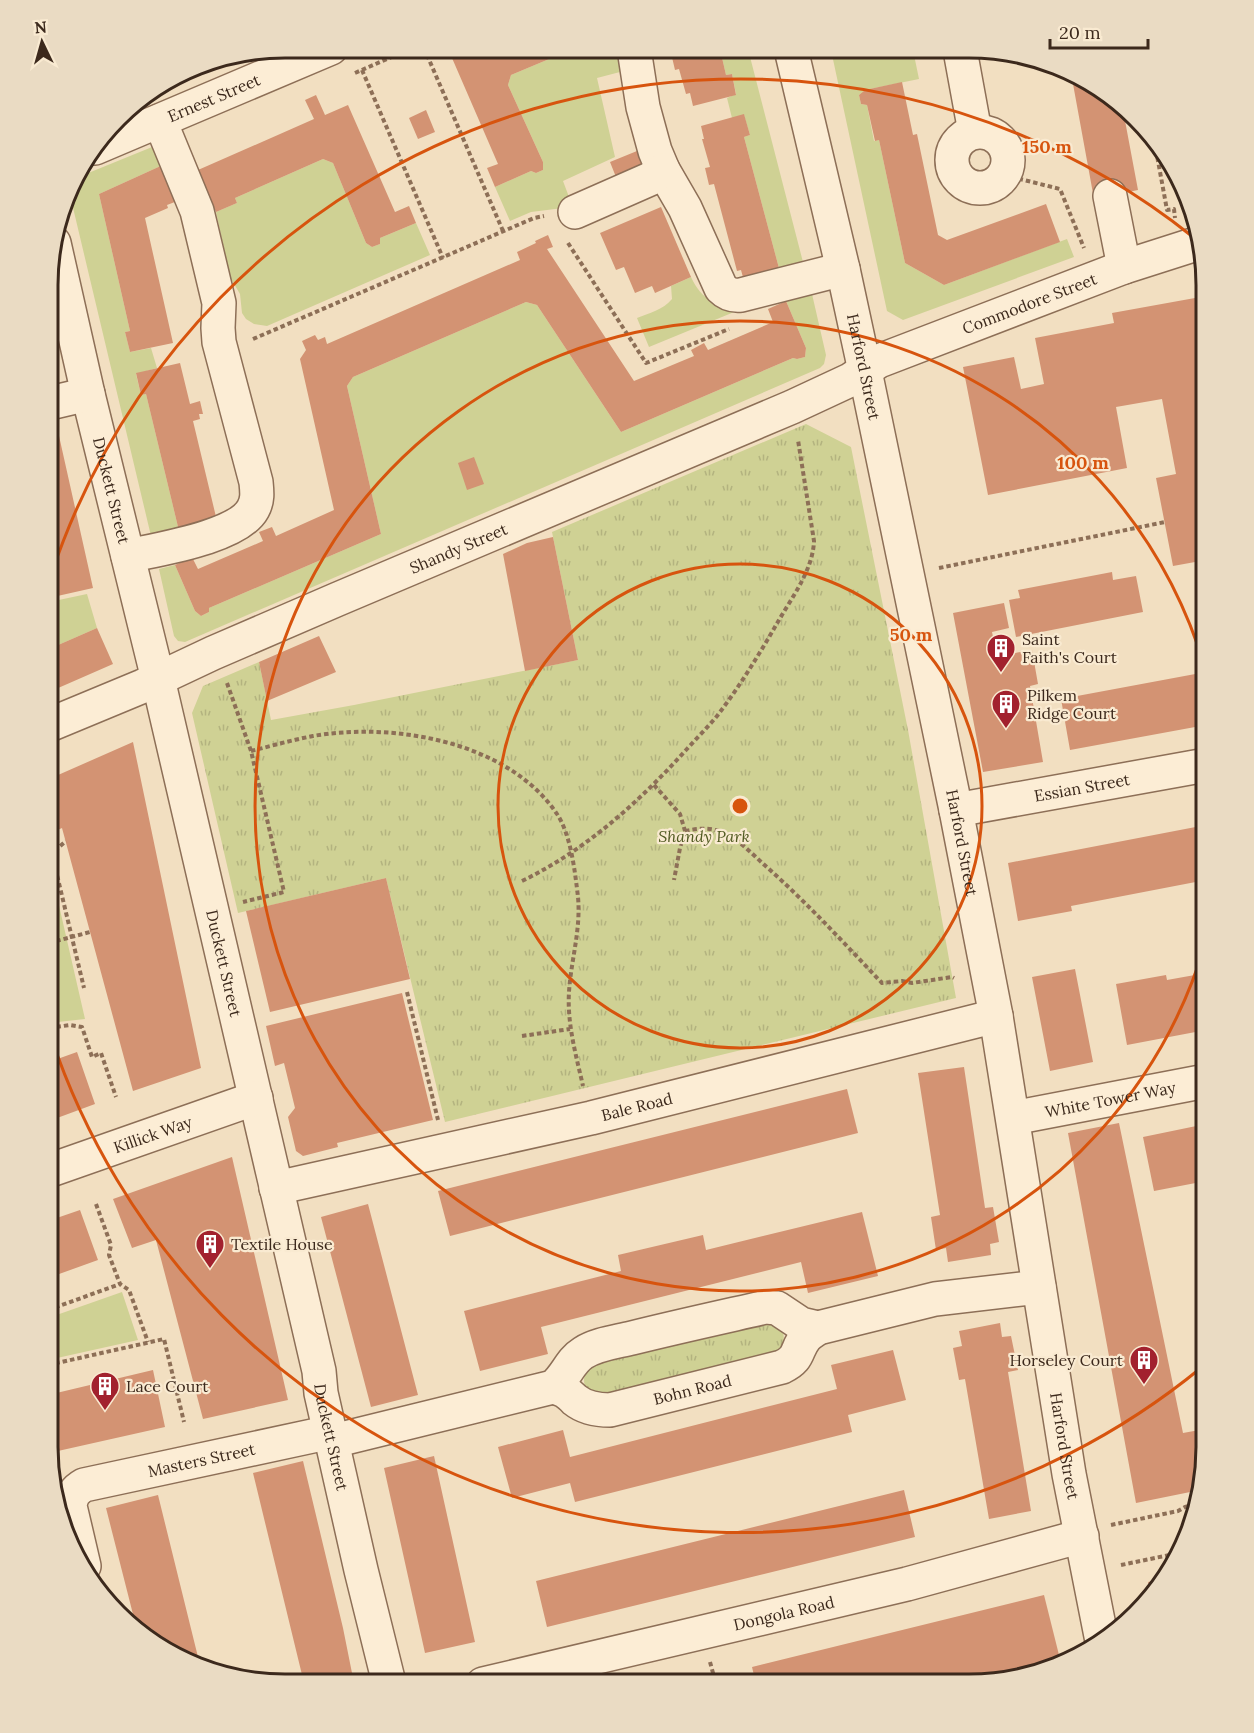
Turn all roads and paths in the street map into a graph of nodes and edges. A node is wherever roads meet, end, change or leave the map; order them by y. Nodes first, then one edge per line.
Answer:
1 (308, 58) edge
2 (428, 58) edge
3 (635, 58) edge
4 (793, 58) edge
5 (961, 58) edge
6 (362, 70) dead end
7 (160, 121) junction
8 (975, 132) junction
9 (110, 142) edge
10 (1158, 162) edge
11 (663, 170) junction
12 (1004, 175) junction
13 (1110, 196) dead end
14 (562, 214) junction
15 (503, 231) junction
16 (1187, 234) edge
17 (1087, 256) dead end
18 (442, 258) junction
19 (59, 267) edge
20 (1124, 267) junction
21 (843, 269) junction
22 (734, 327) dead end
23 (221, 352) junction
24 (865, 371) junction
25 (88, 394) junction
26 (58, 401) edge
27 (792, 407) junction
28 (1165, 522) dead end
29 (129, 556) junction
30 (932, 570) dead end
31 (213, 653) junction
32 (158, 679) junction
33 (58, 721) edge
34 (251, 751) junction
35 (1196, 767) edge
36 (654, 785) junction
37 (956, 810) junction
38 (685, 831) junction
39 (66, 841) dead end
40 (58, 848) edge
41 (570, 853) junction
42 (674, 880) dead end
43 (522, 881) dead end
44 (58, 884) edge
45 (211, 909) junction
46 (90, 932) dead end
47 (73, 937) junction
48 (58, 941) edge
49 (960, 982) dead end
50 (84, 988) dead end
51 (407, 992) dead end
52 (996, 1016) junction
53 (58, 1027) edge
54 (570, 1029) junction
55 (522, 1036) dead end
56 (1196, 1083) edge
57 (116, 1097) dead end
58 (256, 1098) junction
59 (437, 1118) dead end
60 (591, 1118) junction
61 (1013, 1118) junction
62 (58, 1167) edge
63 (276, 1188) junction
64 (96, 1204) dead end
65 (120, 1284) junction
66 (1039, 1287) junction
67 (58, 1306) edge
68 (818, 1328) junction
69 (148, 1342) junction
70 (58, 1363) edge
71 (553, 1387) junction
72 (184, 1422) dead end
73 (332, 1437) junction
74 (1188, 1505) edge
75 (1092, 1532) junction
76 (77, 1537) edge
77 (1168, 1555) edge
78 (1110, 1567) dead end
79 (1101, 1632) edge
80 (387, 1674) edge
81 (525, 1674) edge

1 - 7 street, Ernest Street
2 - 15 path
3 - 11 street
4 - 21 street, Harford Street
5 - 8 street
6 - 18 path
7 - 9 street, Ernest Street
7 - 23 street
8 - 12 street
8 - 12 street
10 - 16 path
11 - 14 street
11 - 21 street
12 - 17 path
13 - 20 street
14 - 15 path
14 - 22 path
15 - 18 path
16 - 20 street, Commodore Street
18 - 23 path
19 - 25 street, Duckett Street
20 - 24 street, Commodore Street
21 - 24 street, Harford Street
23 - 29 street
24 - 27 street, Shandy Street
24 - 37 street, Harford Street
25 - 26 street
25 - 29 street, Duckett Street
27 - 31 street, Shandy Street
27 - 36 path
28 - 30 path
29 - 32 street, Duckett Street
31 - 32 street, Shandy Street
31 - 34 path
32 - 33 street, Shandy Street
32 - 45 street, Duckett Street
34 - 41 path
34 - 45 path
35 - 37 street, Essian Street
36 - 38 path
36 - 41 path
37 - 52 street, Harford Street
38 - 42 path
38 - 49 path
39 - 40 path
41 - 43 path
41 - 54 path
44 - 47 path
45 - 58 street, Duckett Street
46 - 47 path
47 - 48 path
47 - 50 path
51 - 59 path
52 - 60 street, Bale Road
52 - 61 street, Harford Street
53 - 57 path
54 - 55 path
54 - 60 path
56 - 61 street, White Tower Way
58 - 62 street, Killick Way
58 - 63 street, Duckett Street
60 - 63 street, Bale Road
61 - 66 street, Harford Street
63 - 73 street, Duckett Street
64 - 65 path
65 - 67 path
65 - 69 path
66 - 68 street
66 - 75 street, Harford Street
68 - 71 street
68 - 71 street, Bohn Road
69 - 70 path
69 - 72 path
71 - 73 street
73 - 76 street, Masters Street
73 - 80 street, Duckett Street
74 - 75 path
75 - 79 street, Harford Street
75 - 81 street, Dongola Road
77 - 78 path

